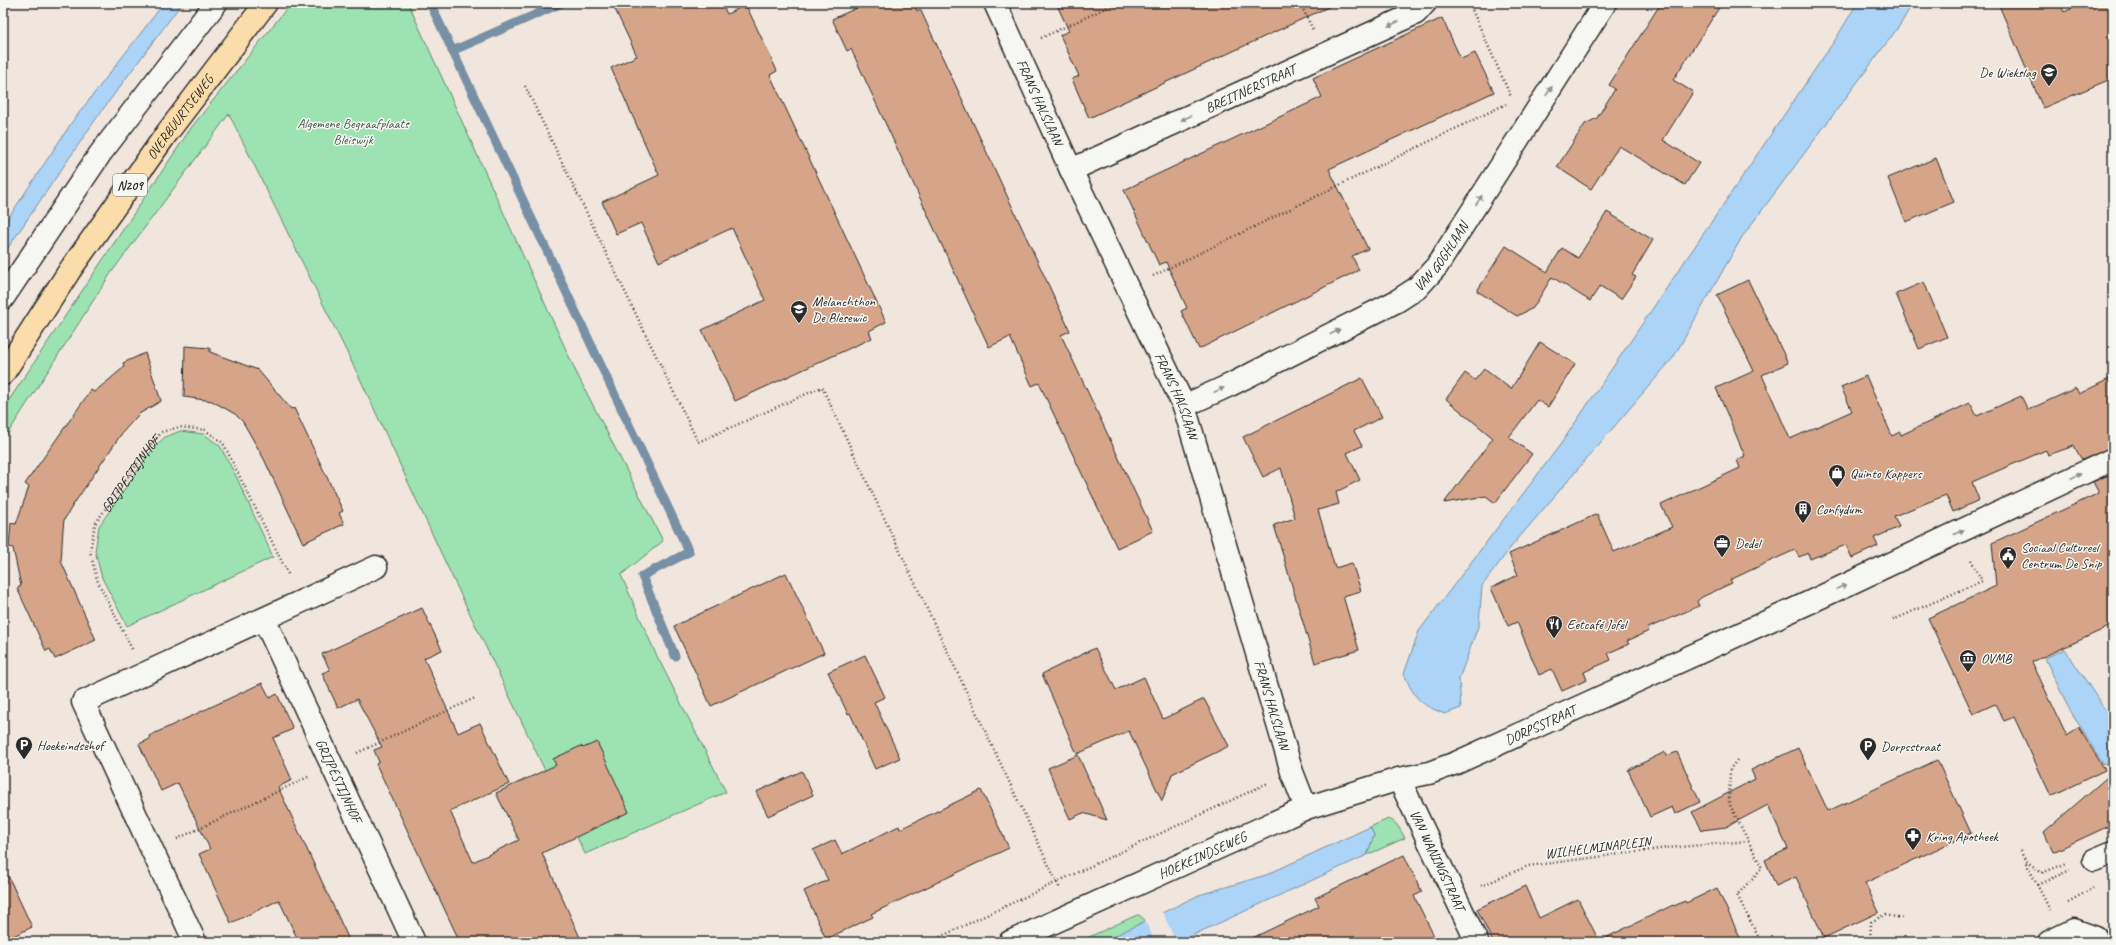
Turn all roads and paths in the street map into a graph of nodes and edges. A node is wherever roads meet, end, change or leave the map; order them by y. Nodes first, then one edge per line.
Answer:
1 (216, 3) edge
2 (266, 3) edge
3 (995, 3) edge
4 (1117, 3) edge
5 (1426, 3) edge
6 (1469, 3) edge
7 (1605, 3) edge
8 (1016, 50) junction
9 (525, 86) dead end
10 (1071, 170) junction
11 (1127, 288) junction
12 (3, 298) edge
13 (3, 374) edge
14 (1184, 406) junction
15 (2113, 459) edge
16 (1957, 532) junction
17 (376, 567) dead end
18 (301, 602) junction
19 (264, 619) junction
20 (1893, 620) dead end
21 (144, 674) junction
22 (1737, 760) dead end
23 (1292, 772) junction
24 (1399, 779) junction
25 (1306, 808) junction
26 (1749, 841) junction
27 (2020, 852) dead end
28 (2103, 856) edge
29 (2026, 861) junction
30 (1057, 882) junction
31 (2038, 885) junction
32 (2094, 887) dead end
33 (2044, 895) dead end
34 (1456, 898) junction
35 (1071, 914) junction
36 (1903, 918) dead end
37 (2074, 930) junction
38 (195, 942) edge
39 (414, 942) edge
40 (929, 942) edge
41 (1010, 942) edge
42 (1477, 942) edge
43 (1761, 942) edge
44 (1870, 942) edge
45 (2050, 942) edge
46 (2098, 942) edge

1 - 12 street
2 - 13 main road, OVERBUURTSEWEG / N209
3 - 8 street, FRANS HALSLAAN
4 - 8 path
5 -> 10 street, BREITNERSTRAAT
6 - 11 path
14 -> 7 street, VAN GOGHLAAN
8 - 10 street, FRANS HALSLAAN
9 - 30 path
10 - 11 street, FRANS HALSLAAN
11 - 14 street, FRANS HALSLAAN
14 - 23 street, FRANS HALSLAAN
16 -> 15 street, DORPSSTRAAT
16 - 20 path
24 -> 16 street, DORPSSTRAAT
17 - 18 street
18 - 19 street
18 - 21 path, GRIJPESTIJNHOF
19 - 21 street
19 - 39 street, GRIJPESTIJNHOF
21 - 38 street
22 - 26 path
23 - 25 street, FRANS HALSLAAN
23 - 30 path
24 - 25 street, HOEKEINDSEWEG
24 - 34 street, VAN WANINGSTRAAT
25 - 35 street, HOEKEINDSEWEG
26 - 34 path, WILHELMINAPLEIN
26 - 43 path
27 - 29 path
28 - 29 path
28 - 31 path
29 - 31 path
30 - 35 path
30 - 40 path
31 - 33 path
32 - 37 path
34 - 42 street, VAN WANINGSTRAAT
35 - 41 street, HOEKEINDSEWEG
36 - 44 path
37 - 45 street
37 - 46 street

